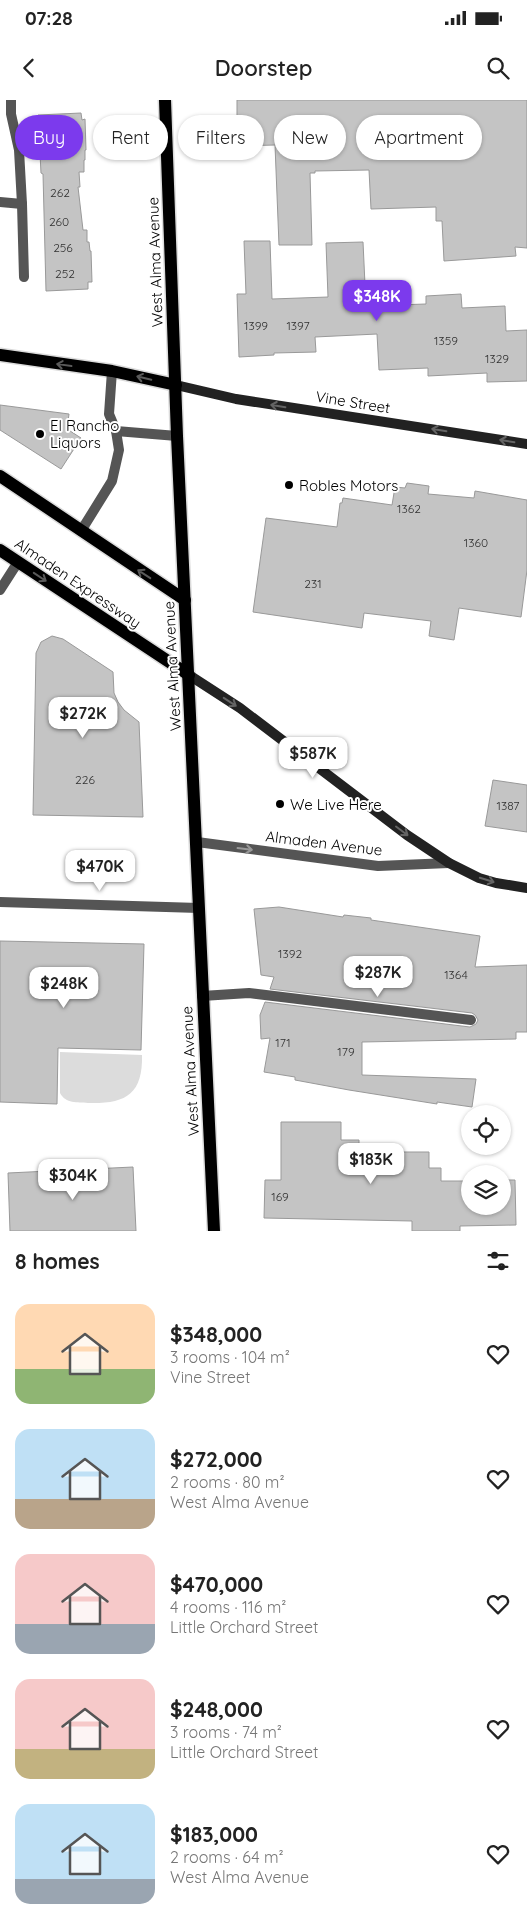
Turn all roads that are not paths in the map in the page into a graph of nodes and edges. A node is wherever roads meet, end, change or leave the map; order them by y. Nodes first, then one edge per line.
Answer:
1 (11, 100) edge
2 (165, 100) edge
3 (0, 202) edge
4 (22, 204) junction
5 (24, 277) dead end
6 (0, 356) edge
7 (112, 371) junction
8 (176, 385) junction
9 (116, 431) junction
10 (177, 436) junction
11 (527, 444) edge
12 (0, 476) edge
13 (81, 531) junction
14 (0, 550) edge
15 (18, 562) junction
16 (0, 590) edge
17 (185, 600) junction
18 (189, 675) junction
19 (197, 842) junction
20 (449, 863) junction
21 (527, 888) edge
22 (0, 902) edge
23 (199, 908) junction
24 (202, 996) junction
25 (471, 1020) dead end
26 (214, 1231) edge

1 - 4 street
2 - 8 main road, West Alma Avenue
3 - 4 street
4 - 5 street
7 -> 6 main road
8 -> 7 main road
7 - 9 street
8 - 10 main road, West Alma Avenue
11 -> 8 main road, Vine Street
9 - 10 street
9 - 13 street
10 - 17 main road, West Alma Avenue
12 - 13 main road
17 -> 13 main road
14 - 15 main road, Almaden Expressway
15 - 16 street
15 -> 18 main road, Almaden Expressway
17 - 18 main road, West Alma Avenue
18 - 19 main road, West Alma Avenue
18 -> 20 main road, Almaden Avenue
19 -> 20 street, Almaden Avenue
19 - 23 main road, West Alma Avenue
20 -> 21 main road, Almaden Avenue
22 - 23 street
23 - 24 main road, West Alma Avenue
24 - 25 street
24 - 26 main road, West Alma Avenue

